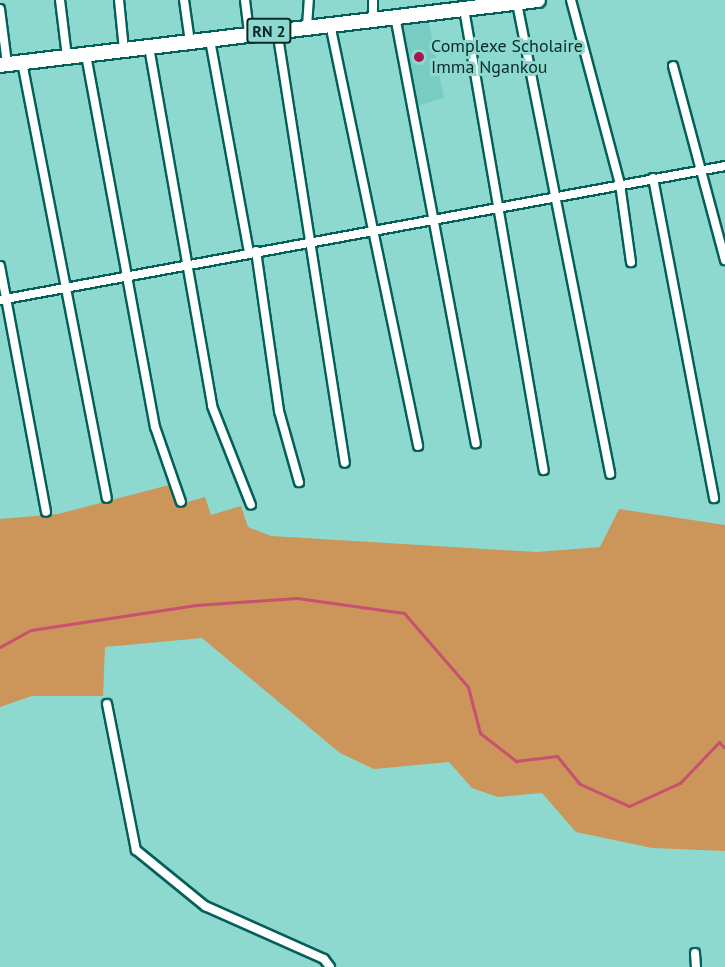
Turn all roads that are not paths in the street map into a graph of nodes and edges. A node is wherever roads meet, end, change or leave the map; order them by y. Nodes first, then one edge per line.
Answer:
1 (60, 0) edge
2 (119, 0) edge
3 (184, 0) edge
4 (245, 0) edge
5 (309, 0) edge
6 (373, 0) edge
7 (538, 0) edge
8 (571, 0) edge
9 (517, 3) junction
10 (436, 6) edge
11 (0, 9) edge
12 (464, 9) junction
13 (395, 16) junction
14 (373, 18) junction
15 (330, 24) junction
16 (307, 26) junction
17 (277, 30) junction
18 (249, 34) junction
19 (210, 40) junction
20 (190, 42) junction
21 (149, 46) junction
22 (124, 50) junction
23 (86, 55) junction
24 (67, 57) junction
25 (22, 62) junction
26 (4, 64) edge
27 (673, 66) dead end
28 (725, 166) edge
29 (704, 170) junction
30 (653, 178) junction
31 (620, 184) junction
32 (554, 196) junction
33 (495, 205) junction
34 (434, 216) junction
35 (373, 228) junction
36 (314, 240) junction
37 (253, 252) junction
38 (725, 260) edge
39 (631, 262) dead end
40 (190, 265) junction
41 (0, 266) edge
42 (127, 276) junction
43 (68, 286) junction
44 (3, 300) edge
45 (476, 443) dead end
46 (418, 446) dead end
47 (345, 463) dead end
48 (544, 470) dead end
49 (610, 474) dead end
50 (299, 482) dead end
51 (107, 498) dead end
52 (714, 498) dead end
53 (181, 502) dead end
54 (251, 505) dead end
55 (46, 512) dead end
56 (107, 704) dead end
57 (695, 952) dead end
58 (330, 967) edge
59 (696, 967) edge

1 - 24 street
2 - 22 street
3 - 20 street
4 - 18 street
5 - 16 street
6 - 14 street
7 - 9 highway, RN 2
8 - 31 street
9 - 12 highway, RN 2
9 - 32 street
10 - 12 highway, RN 2
10 - 13 highway, RN 2
11 - 26 street
12 - 33 street
13 - 14 highway, RN 2
13 - 34 street
14 - 15 highway, RN 2
15 - 16 highway, RN 2
15 - 35 street
16 - 17 highway, RN 2
17 - 18 highway, RN 2
17 - 36 street
18 - 19 highway, RN 2
19 - 20 highway, RN 2
19 - 37 street
20 - 21 highway, RN 2
21 - 22 highway, RN 2
21 - 40 street
22 - 23 highway, RN 2
23 - 24 highway, RN 2
23 - 42 street
24 - 25 highway, RN 2
25 - 26 highway, RN 2
25 - 43 street
27 - 29 street
28 - 29 street
29 - 30 street
29 - 38 street
30 - 31 street
30 - 52 street
31 - 32 street
31 - 39 street
32 - 33 street
32 - 49 street
33 - 34 street
33 - 48 street
34 - 35 street
34 - 45 street
35 - 36 street
35 - 46 street
36 - 37 street
36 - 47 street
37 - 40 street
37 - 50 street
40 - 42 street
40 - 54 street
41 - 44 street
42 - 43 street
42 - 53 street
43 - 44 street
43 - 51 street
44 - 55 street
56 - 58 street
57 - 59 street

